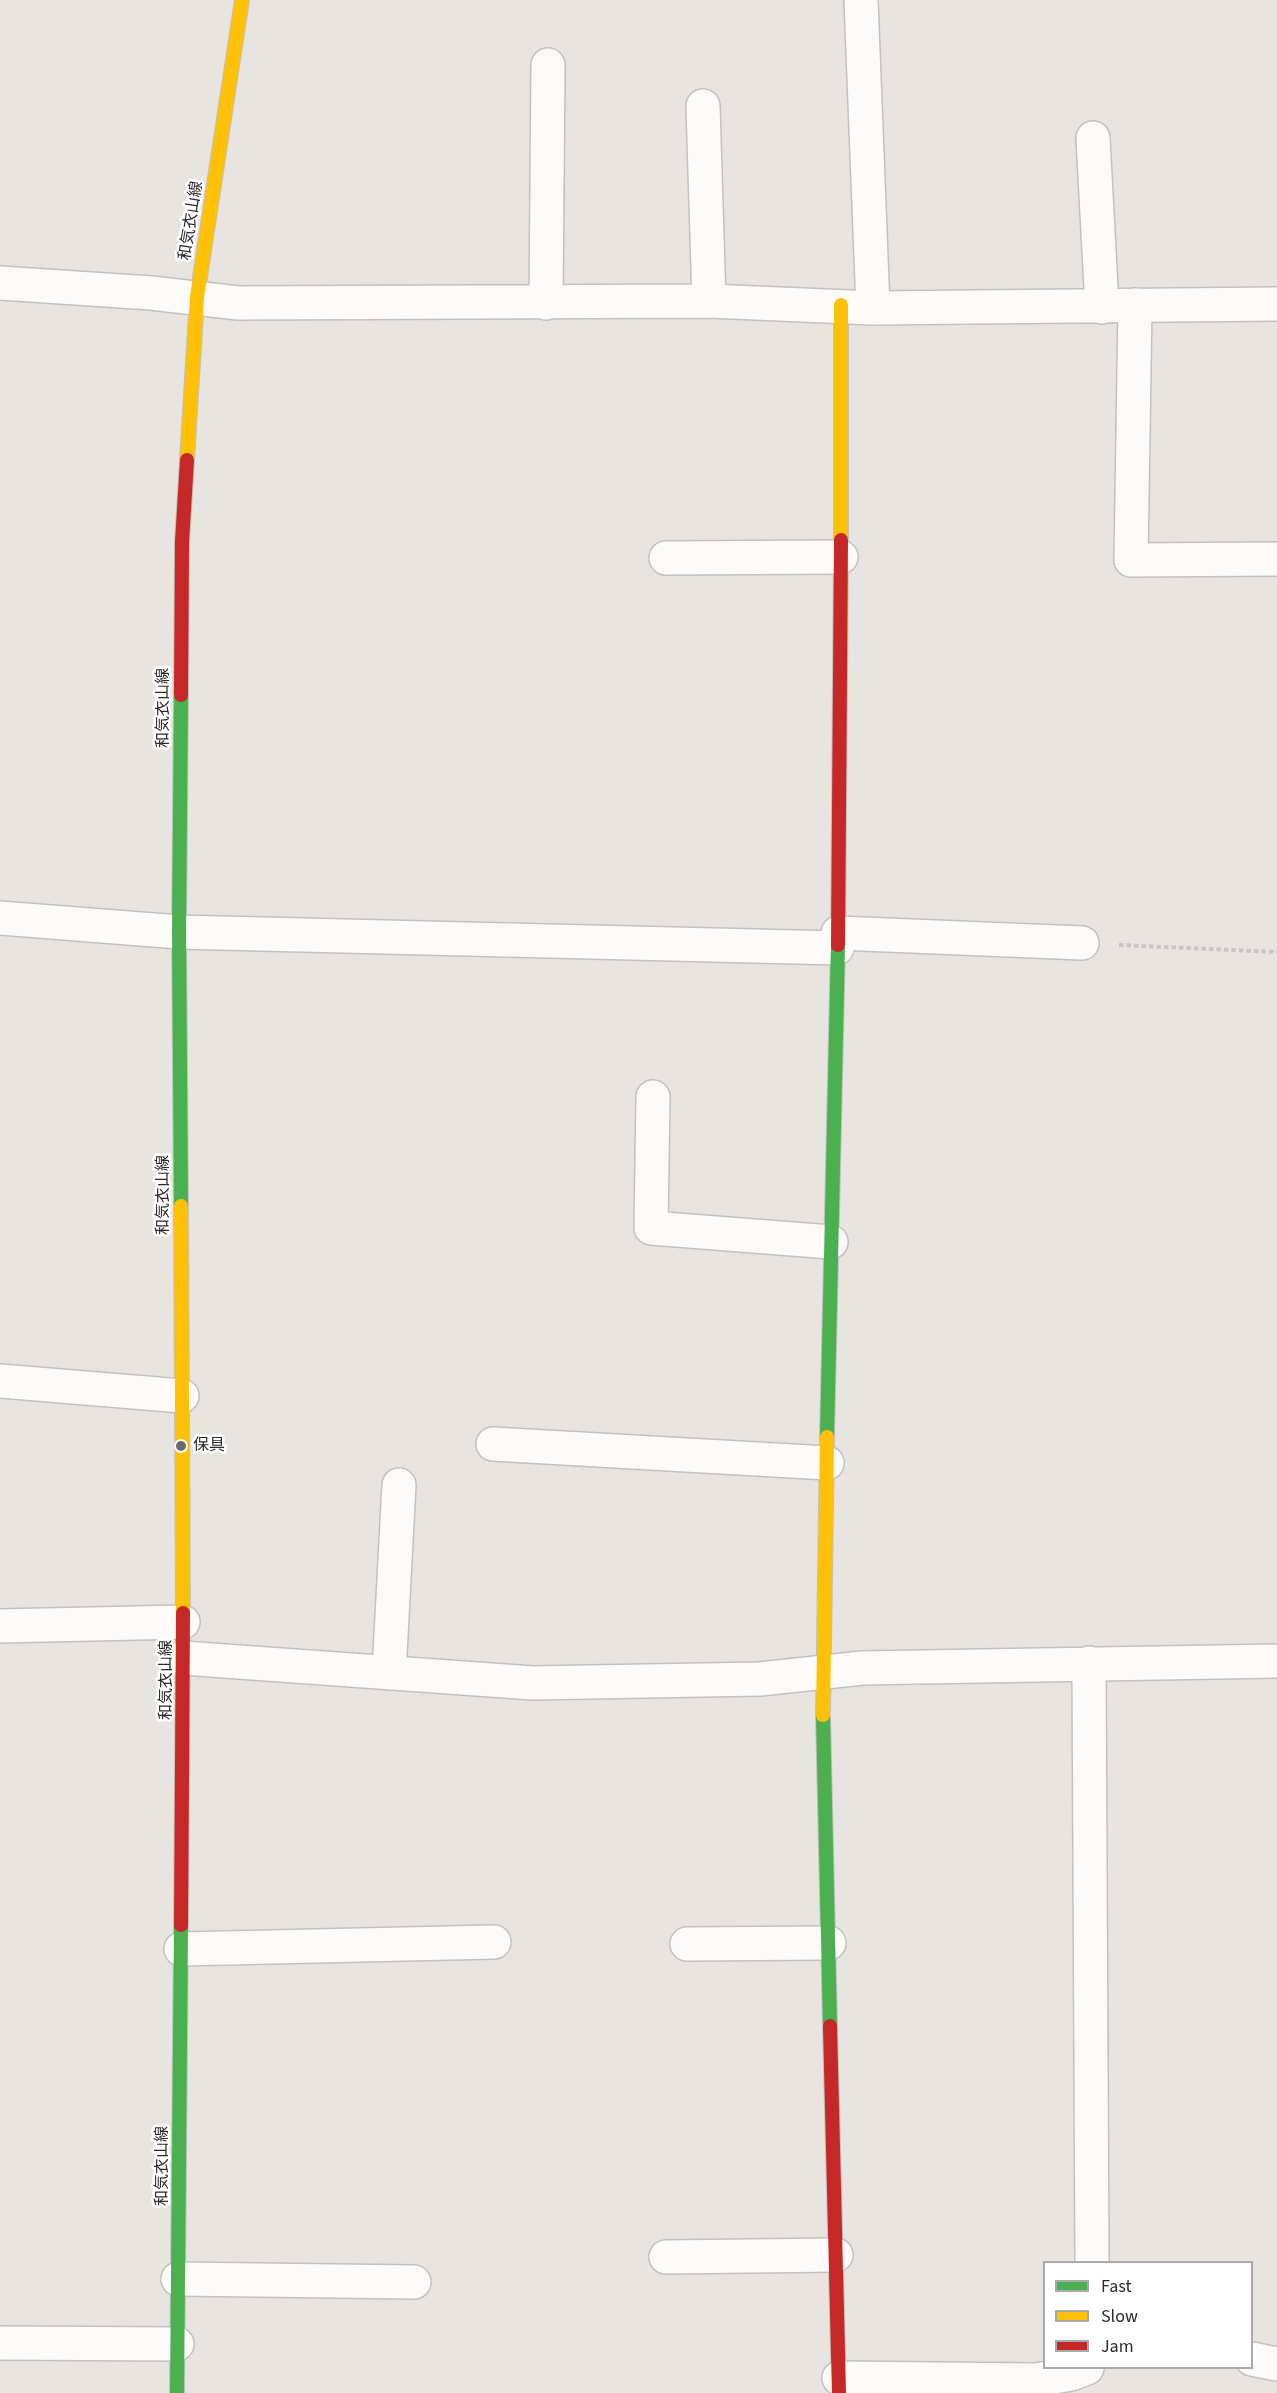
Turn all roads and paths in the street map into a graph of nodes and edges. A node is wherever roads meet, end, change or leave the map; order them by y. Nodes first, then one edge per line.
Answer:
1 (242, 0) edge
2 (861, 0) edge
3 (548, 66) dead end
4 (703, 106) dead end
5 (1093, 138) dead end
6 (0, 283) edge
7 (197, 297) junction
8 (709, 301) junction
9 (546, 303) junction
10 (1277, 304) edge
11 (841, 305) junction
12 (1135, 305) junction
13 (1102, 307) junction
14 (873, 308) junction
15 (841, 557) junction
16 (666, 558) dead end
17 (1277, 559) edge
18 (0, 918) edge
19 (179, 932) junction
20 (838, 941) junction
21 (1082, 943) joint
22 (1277, 952) edge
23 (653, 1097) dead end
24 (831, 1242) junction
25 (0, 1381) edge
26 (182, 1396) junction
27 (493, 1443) dead end
28 (826, 1463) junction
29 (399, 1485) dead end
30 (183, 1622) junction
31 (0, 1626) edge
32 (183, 1658) junction
33 (1277, 1661) edge
34 (1089, 1663) junction
35 (389, 1673) junction
36 (822, 1674) junction
37 (494, 1942) dead end
38 (829, 1943) junction
39 (687, 1944) dead end
40 (181, 1949) junction
41 (836, 2255) junction
42 (666, 2257) dead end
43 (1092, 2261) edge
44 (178, 2279) junction
45 (414, 2282) dead end
46 (0, 2343) edge
47 (177, 2344) junction
48 (1253, 2359) edge
49 (1277, 2364) edge
50 (1082, 2369) edge
51 (839, 2385) edge
52 (177, 2393) edge

1 - 7 main road, 和気衣山線
2 - 14 street
3 - 9 street
4 - 8 street
5 - 13 street
6 - 7 street
7 - 9 street
7 - 19 main road, 和気衣山線
8 - 9 street
8 - 11 street
10 - 12 street
11 - 14 street
11 - 15 main road
12 - 13 street
12 - 17 street
13 - 14 street
15 - 16 street
15 - 20 main road
18 - 19 street
19 - 20 street
19 - 26 main road, 和気衣山線
20 - 21 street
20 - 24 main road
21 - 22 path
23 - 24 street
24 - 28 main road
25 - 26 street
26 - 30 main road, 和気衣山線
27 - 28 street
28 - 36 main road
29 - 35 street
30 - 31 street
30 - 32 main road, 和気衣山線
32 - 35 street
32 - 40 main road, 和気衣山線
33 - 34 street
34 - 36 street
34 - 43 street
35 - 36 street
36 - 38 main road
37 - 40 street
38 - 39 street
38 - 41 main road
40 - 44 main road, 和気衣山線
41 - 42 street
41 - 51 main road
44 - 45 street
44 - 47 main road, 和気衣山線
46 - 47 street
47 - 52 main road, 和気衣山線
48 - 49 street
50 - 51 street

